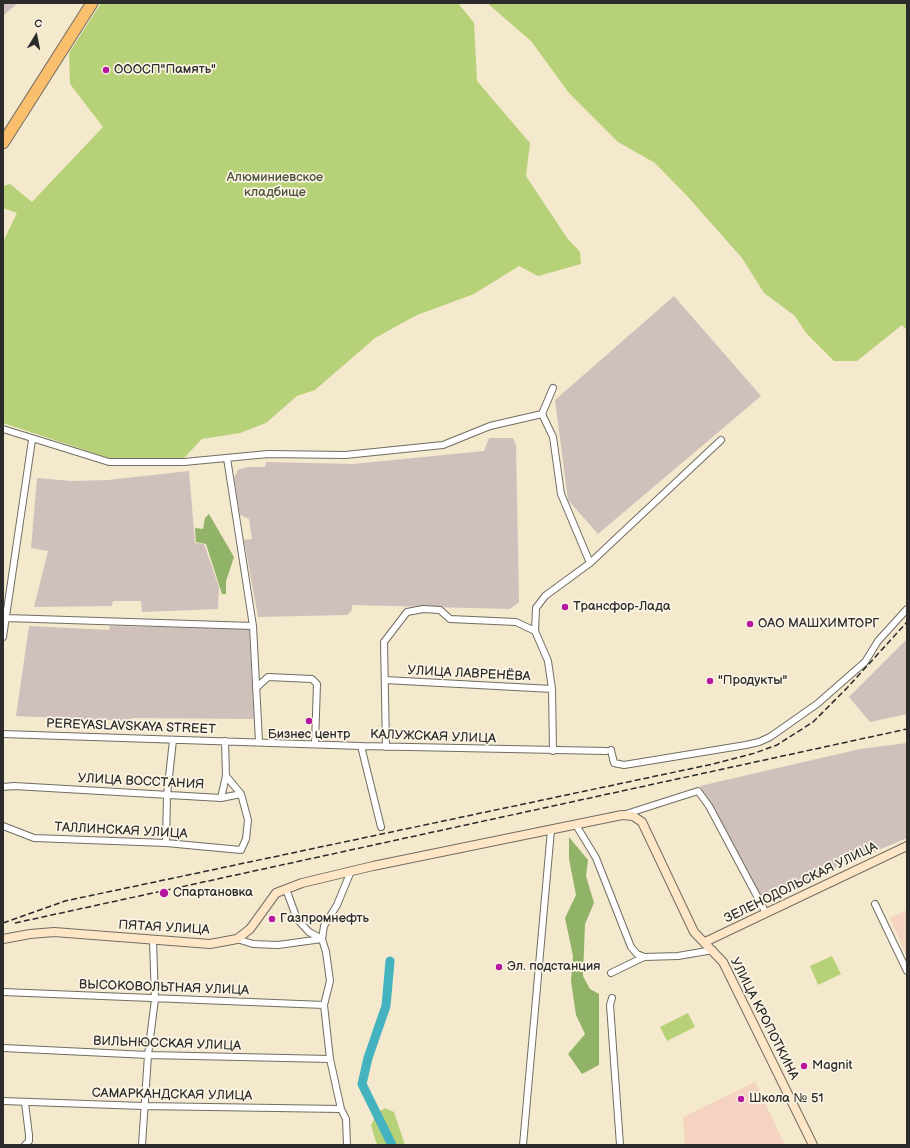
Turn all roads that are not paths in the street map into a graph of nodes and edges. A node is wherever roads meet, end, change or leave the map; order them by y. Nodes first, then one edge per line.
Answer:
1 (88, 4) edge
2 (3, 143) edge
3 (553, 388) dead end
4 (542, 414) junction
5 (3, 430) edge
6 (32, 440) junction
7 (721, 440) dead end
8 (227, 458) junction
9 (590, 563) junction
10 (907, 608) edge
11 (6, 618) junction
12 (253, 626) junction
13 (535, 631) junction
14 (3, 637) edge
15 (385, 680) junction
16 (256, 688) junction
17 (552, 689) junction
18 (3, 734) edge
19 (173, 740) junction
20 (225, 741) junction
21 (259, 742) junction
22 (315, 744) junction
23 (361, 746) junction
24 (386, 747) junction
25 (553, 751) junction
26 (226, 776) junction
27 (3, 787) edge
28 (241, 794) junction
29 (167, 795) junction
30 (221, 798) junction
31 (622, 815) junction
32 (576, 825) junction
33 (3, 826) edge
34 (382, 827) dead end
35 (551, 830) junction
36 (166, 843) junction
37 (907, 846) edge
38 (352, 871) junction
39 (286, 889) junction
40 (875, 904) dead end
41 (766, 913) junction
42 (322, 938) junction
43 (3, 939) edge
44 (237, 940) junction
45 (153, 941) junction
46 (706, 942) junction
47 (713, 950) junction
48 (644, 957) junction
49 (907, 971) edge
50 (611, 973) dead end
51 (3, 992) edge
52 (612, 998) dead end
53 (155, 999) junction
54 (324, 1005) junction
55 (3, 1048) edge
56 (148, 1055) junction
57 (330, 1059) junction
58 (3, 1101) edge
59 (25, 1103) junction
60 (143, 1106) junction
61 (341, 1109) junction
62 (25, 1145) edge
63 (142, 1145) edge
64 (347, 1145) edge
65 (523, 1145) edge
66 (620, 1145) edge
67 (813, 1145) edge

1 - 2 highway
3 - 4 street
4 - 8 street
4 - 9 street
5 - 6 street
6 - 8 street
6 - 11 street
7 - 9 street
8 - 12 street
9 - 13 street
10 - 25 street, КАЛУЖСКАЯ УЛИЦА
11 - 12 street
11 - 14 street
12 - 16 street
13 - 15 street
13 - 17 street
15 - 17 street, УЛИЦА ЛАВРЕНЁВА
15 - 24 street
16 - 21 street
16 - 22 street
17 - 25 street
18 - 19 street, PEREYASLAVSKAYA STREET
19 - 20 street, PEREYASLAVSKAYA STREET
19 - 29 street
20 - 21 street, PEREYASLAVSKAYA STREET
20 - 26 street, УЛИЦА ВОССТАНИЯ
21 - 22 street, КАЛУЖСКАЯ УЛИЦА
22 - 23 street, КАЛУЖСКАЯ УЛИЦА
23 - 24 street, КАЛУЖСКАЯ УЛИЦА
23 - 34 street
24 - 25 street, КАЛУЖСКАЯ УЛИЦА
26 - 28 street
26 - 30 street, УЛИЦА ВОССТАНИЯ
27 - 29 street, УЛИЦА ВОССТАНИЯ
28 - 30 street
28 - 36 street, ТАЛЛИНСКАЯ УЛИЦА
29 - 30 street, УЛИЦА ВОССТАНИЯ
29 - 36 street
31 - 32 street
31 - 41 street
31 - 46 street, УЛИЦА КРОПОТКИНА
32 - 35 street
32 - 48 street
33 - 36 street, ТАЛЛИНСКАЯ УЛИЦА
35 - 38 street
35 - 65 street
37 - 41 street, ЗЕЛЕНОДОЛЬСКАЯ УЛИЦА
38 - 39 street
38 - 42 street
39 - 42 street
39 - 44 street
40 - 49 street
41 - 46 street, ЗЕЛЕНОДОЛЬСКАЯ УЛИЦА
42 - 44 street, ПЯТАЯ УЛИЦА
42 - 54 street
43 - 45 street, ПЯТАЯ УЛИЦА
44 - 45 street, ПЯТАЯ УЛИЦА
45 - 53 street
46 - 47 street, УЛИЦА КРОПОТКИНА
47 - 48 street
47 - 67 street, УЛИЦА КРОПОТКИНА
48 - 50 street
51 - 53 street, ВЫСОКОВОЛЬТНАЯ УЛИЦА
52 - 66 street
53 - 54 street, ВЫСОКОВОЛЬТНАЯ УЛИЦА
53 - 56 street
54 - 57 street
55 - 56 street, ВИЛЬНЮССКАЯ УЛИЦА
56 - 57 street, ВИЛЬНЮССКАЯ УЛИЦА
56 - 60 street
57 - 61 street
58 - 59 street, САМАРКАНДСКАЯ УЛИЦА
59 - 60 street, САМАРКАНДСКАЯ УЛИЦА
59 - 62 street
60 - 61 street, САМАРКАНДСКАЯ УЛИЦА
60 - 63 street
61 - 64 street

